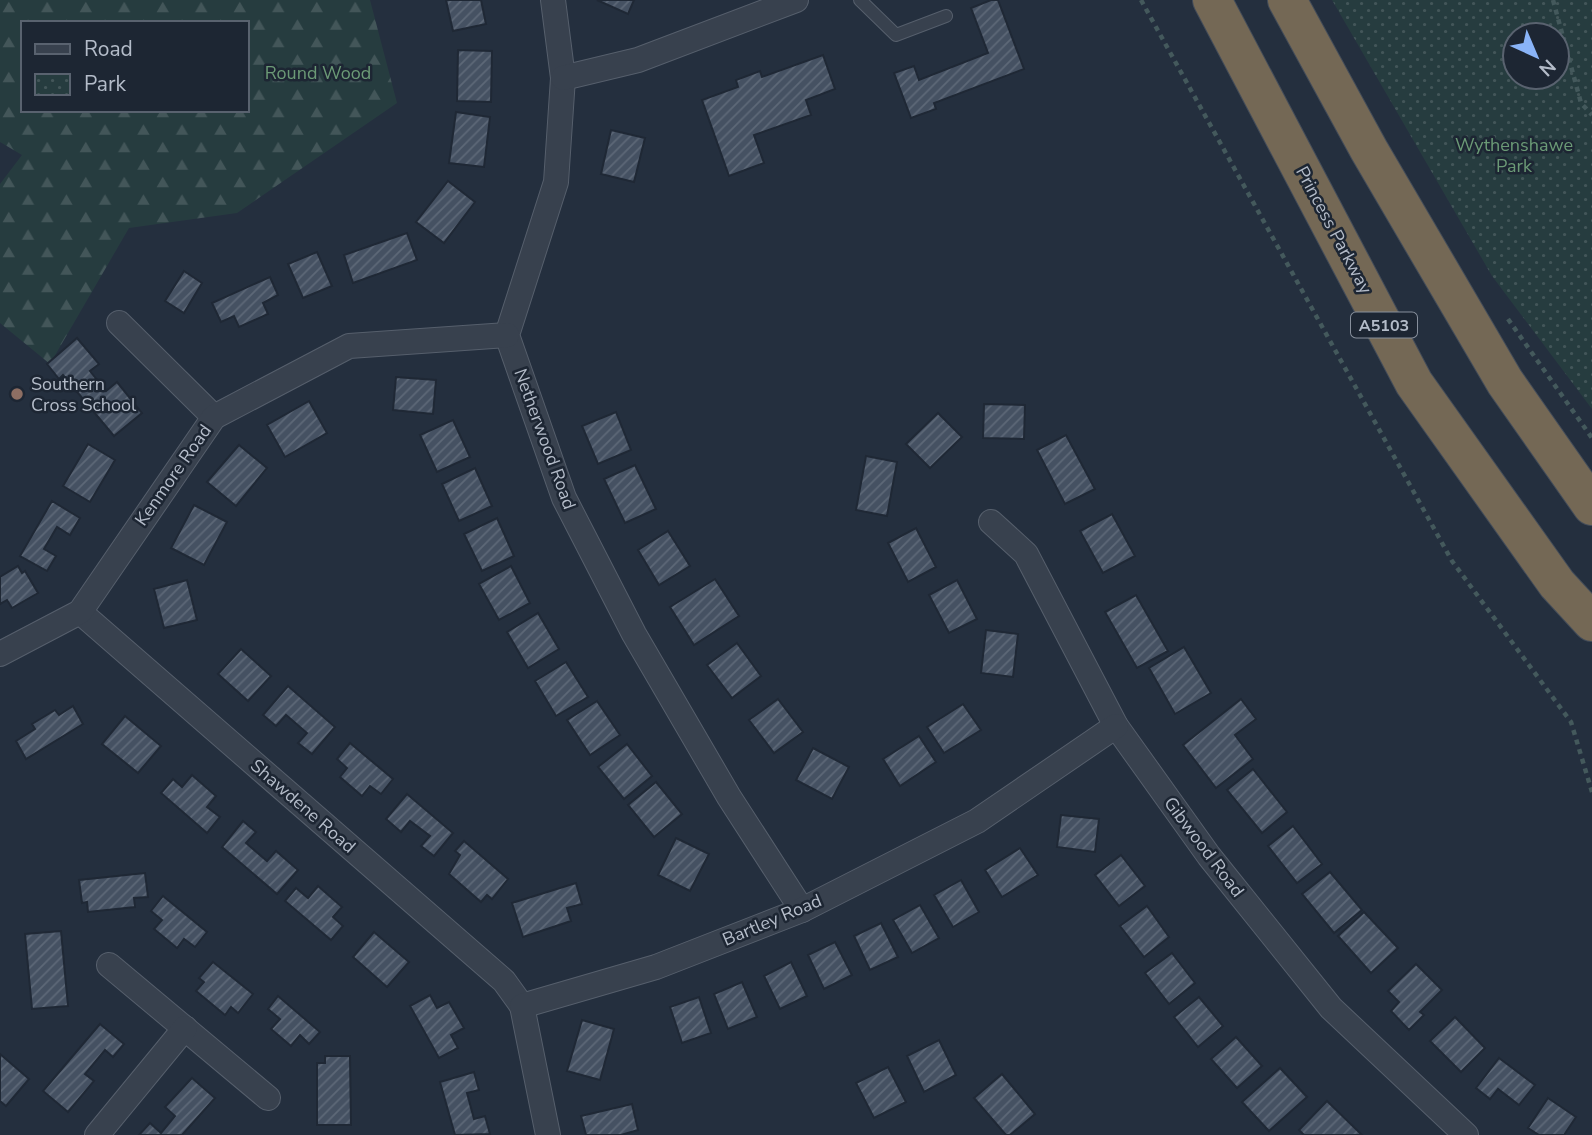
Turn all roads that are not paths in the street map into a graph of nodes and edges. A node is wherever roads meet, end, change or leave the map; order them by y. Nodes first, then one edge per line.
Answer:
1 (553, 0) edge
2 (796, 0) edge
3 (860, 0) edge
4 (1287, 0) edge
5 (1213, 1) edge
6 (946, 16) dead end
7 (563, 78) junction
8 (119, 323) dead end
9 (507, 335) junction
10 (214, 417) junction
11 (1592, 506) edge
12 (991, 522) dead end
13 (80, 612) junction
14 (1592, 622) edge
15 (0, 654) edge
16 (1116, 726) junction
17 (802, 910) junction
18 (109, 965) dead end
19 (522, 1006) junction
20 (185, 1028) junction
21 (268, 1098) dead end
22 (97, 1135) edge
23 (548, 1135) edge
24 (1466, 1135) edge

1 - 7 street
2 - 7 street
3 - 6 lane
4 - 11 highway
5 - 14 highway, Princess Parkway / A5103
7 - 9 street
8 - 10 street
9 - 10 street, Kenmore Road
9 - 17 street, Netherwood Road
10 - 13 street, Kenmore Road
12 - 16 street, Gibwood Road
13 - 15 street, Kenmore Road
13 - 19 street, Shawdene Road
16 - 17 street, Bartley Road
16 - 24 street, Gibwood Road
17 - 19 street, Bartley Road
18 - 20 street
19 - 23 street
20 - 21 street
20 - 22 street

